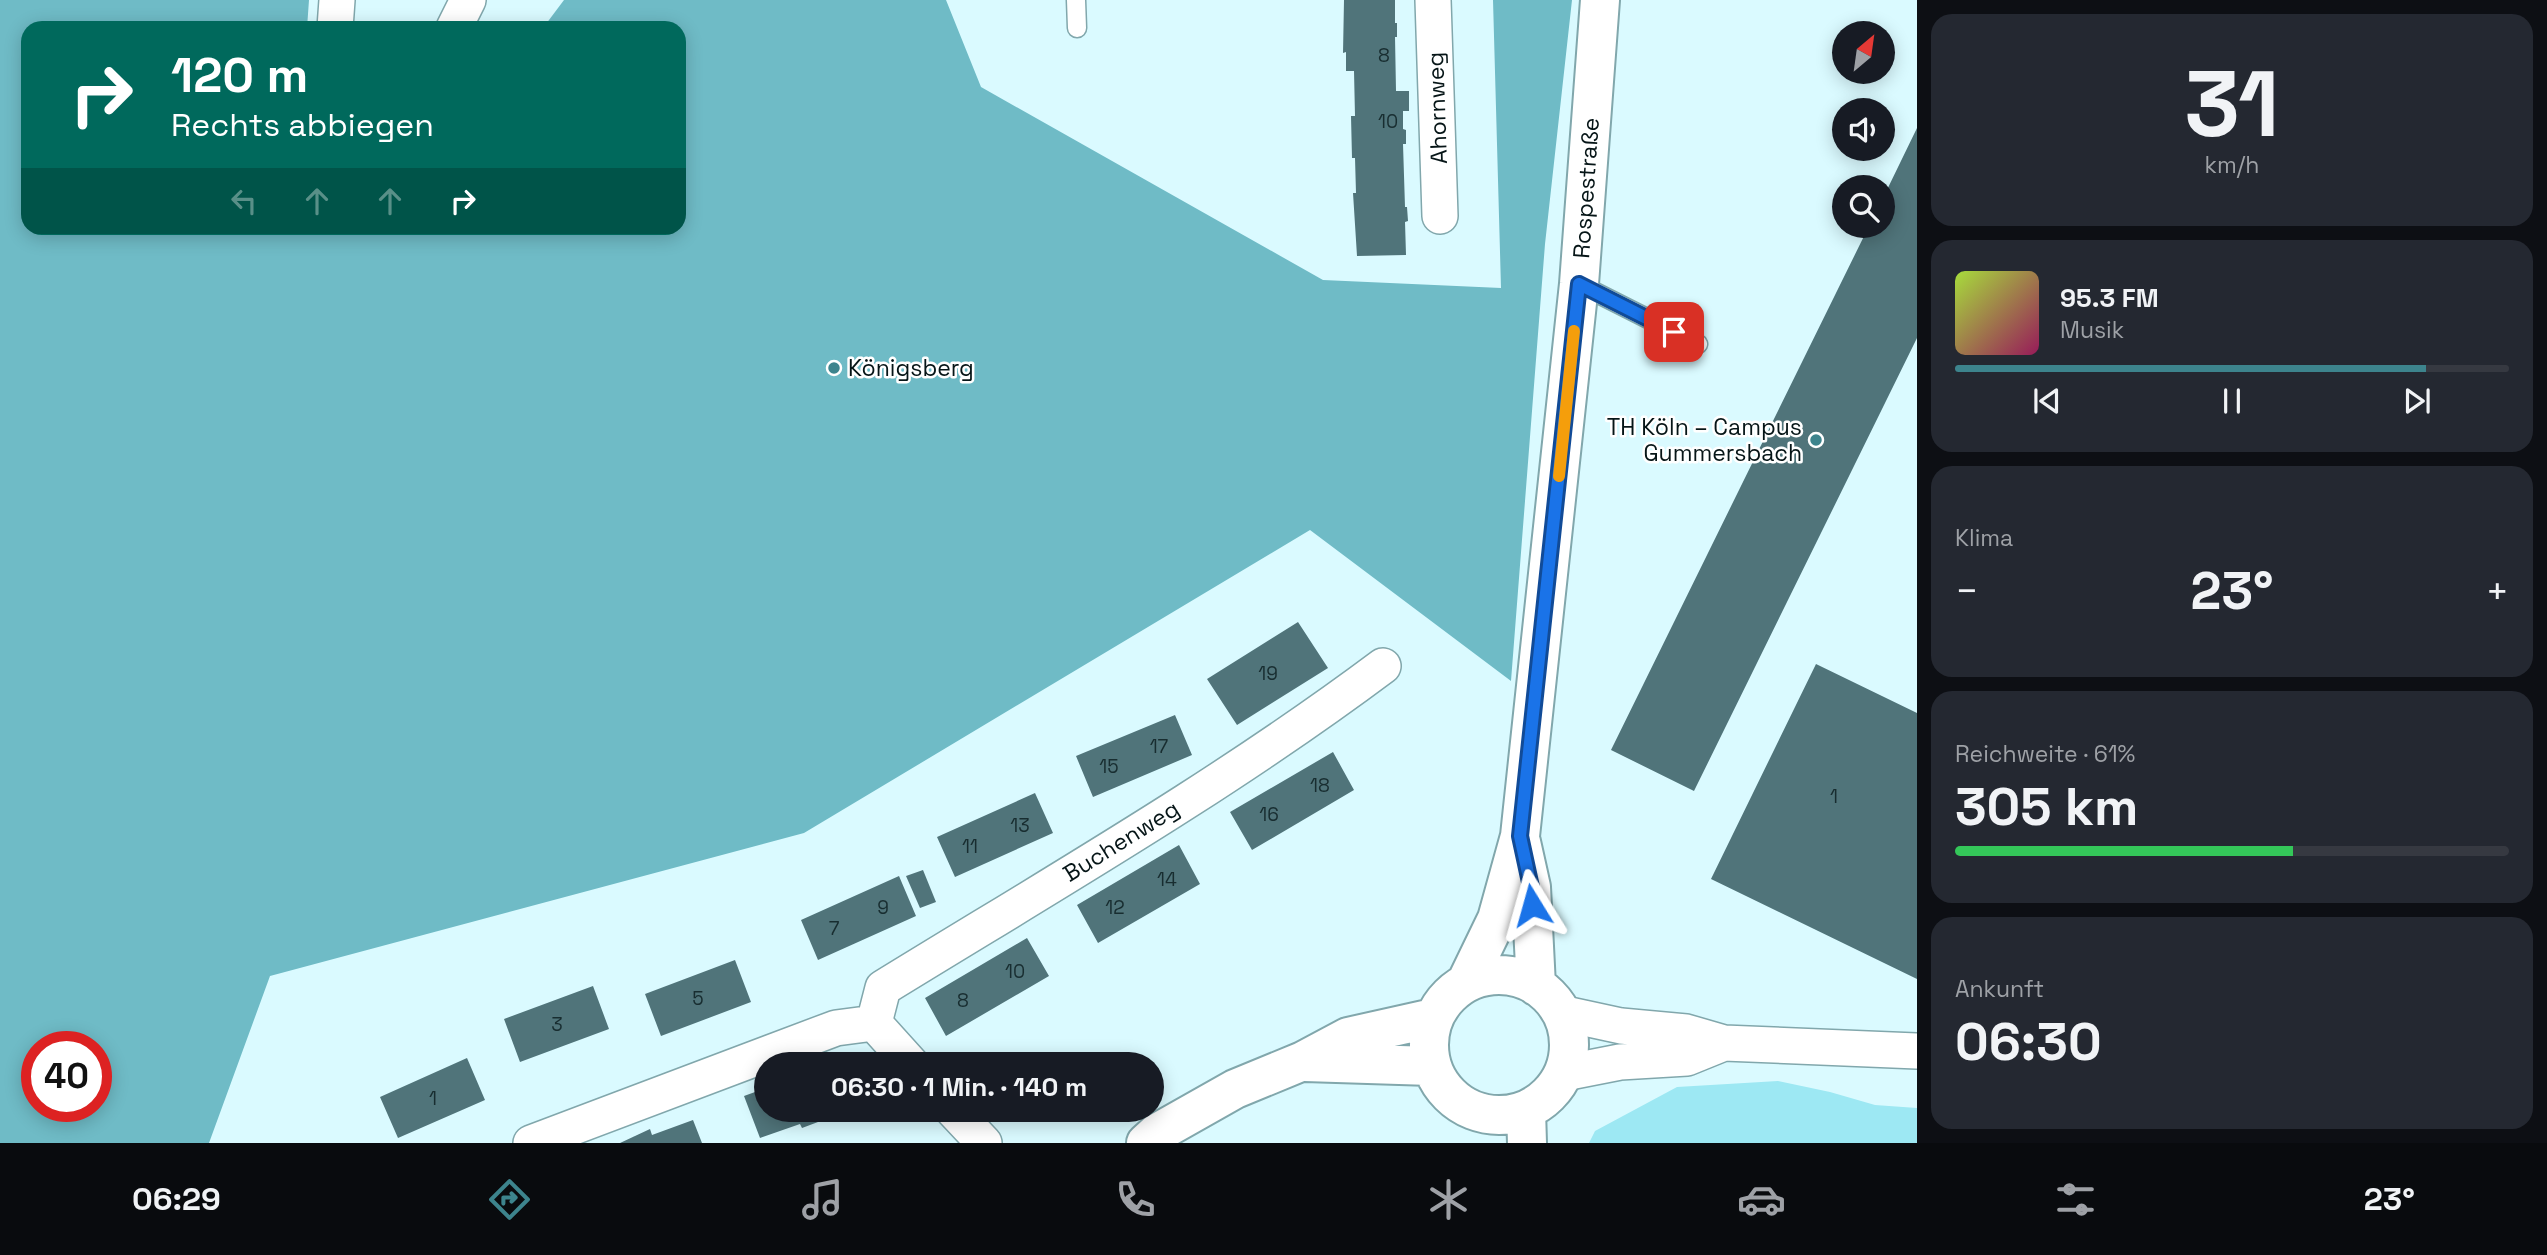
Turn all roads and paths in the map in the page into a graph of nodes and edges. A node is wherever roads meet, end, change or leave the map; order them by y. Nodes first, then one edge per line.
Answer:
1 (337, 0) edge
2 (468, 0) edge
3 (1076, 0) edge
4 (1433, 0) edge
5 (1600, 0) edge
6 (336, 21) edge
7 (458, 21) edge
8 (1077, 28) dead end
9 (1440, 216) dead end
10 (1579, 284) junction
11 (1698, 344) dead end
12 (1383, 666) dead end
13 (1520, 836) junction
14 (1466, 983) junction
15 (1536, 986) junction
16 (1562, 1013) junction
17 (1433, 1018) junction
18 (874, 1023) junction
19 (1724, 1043) junction
20 (1917, 1051) edge
21 (900, 1052) edge
22 (1303, 1061) junction
23 (1431, 1066) junction
24 (1564, 1073) junction
25 (964, 1122) edge
26 (1474, 1126) edge
27 (1527, 1126) edge
28 (531, 1143) edge
29 (984, 1143) edge
30 (1146, 1143) edge

1 - 6 street
2 - 7 street
3 - 8 lane
4 - 9 street, Ahornweg
5 - 10 street, Rospestraße
10 - 11 lane
10 - 13 street, Rospestraße
12 - 18 street, Buchenweg
13 - 14 street, Rospestraße
13 - 15 street, Rospestraße
14 - 15 street
14 - 17 street, Rospestraße
15 - 16 street
16 - 19 street
16 - 24 street
17 - 22 street
17 - 23 street
18 - 21 street
18 - 28 street
19 - 20 street
19 - 24 street
22 - 23 street
22 - 30 street
23 - 26 street
24 - 27 street
25 - 29 street
26 - 27 street

